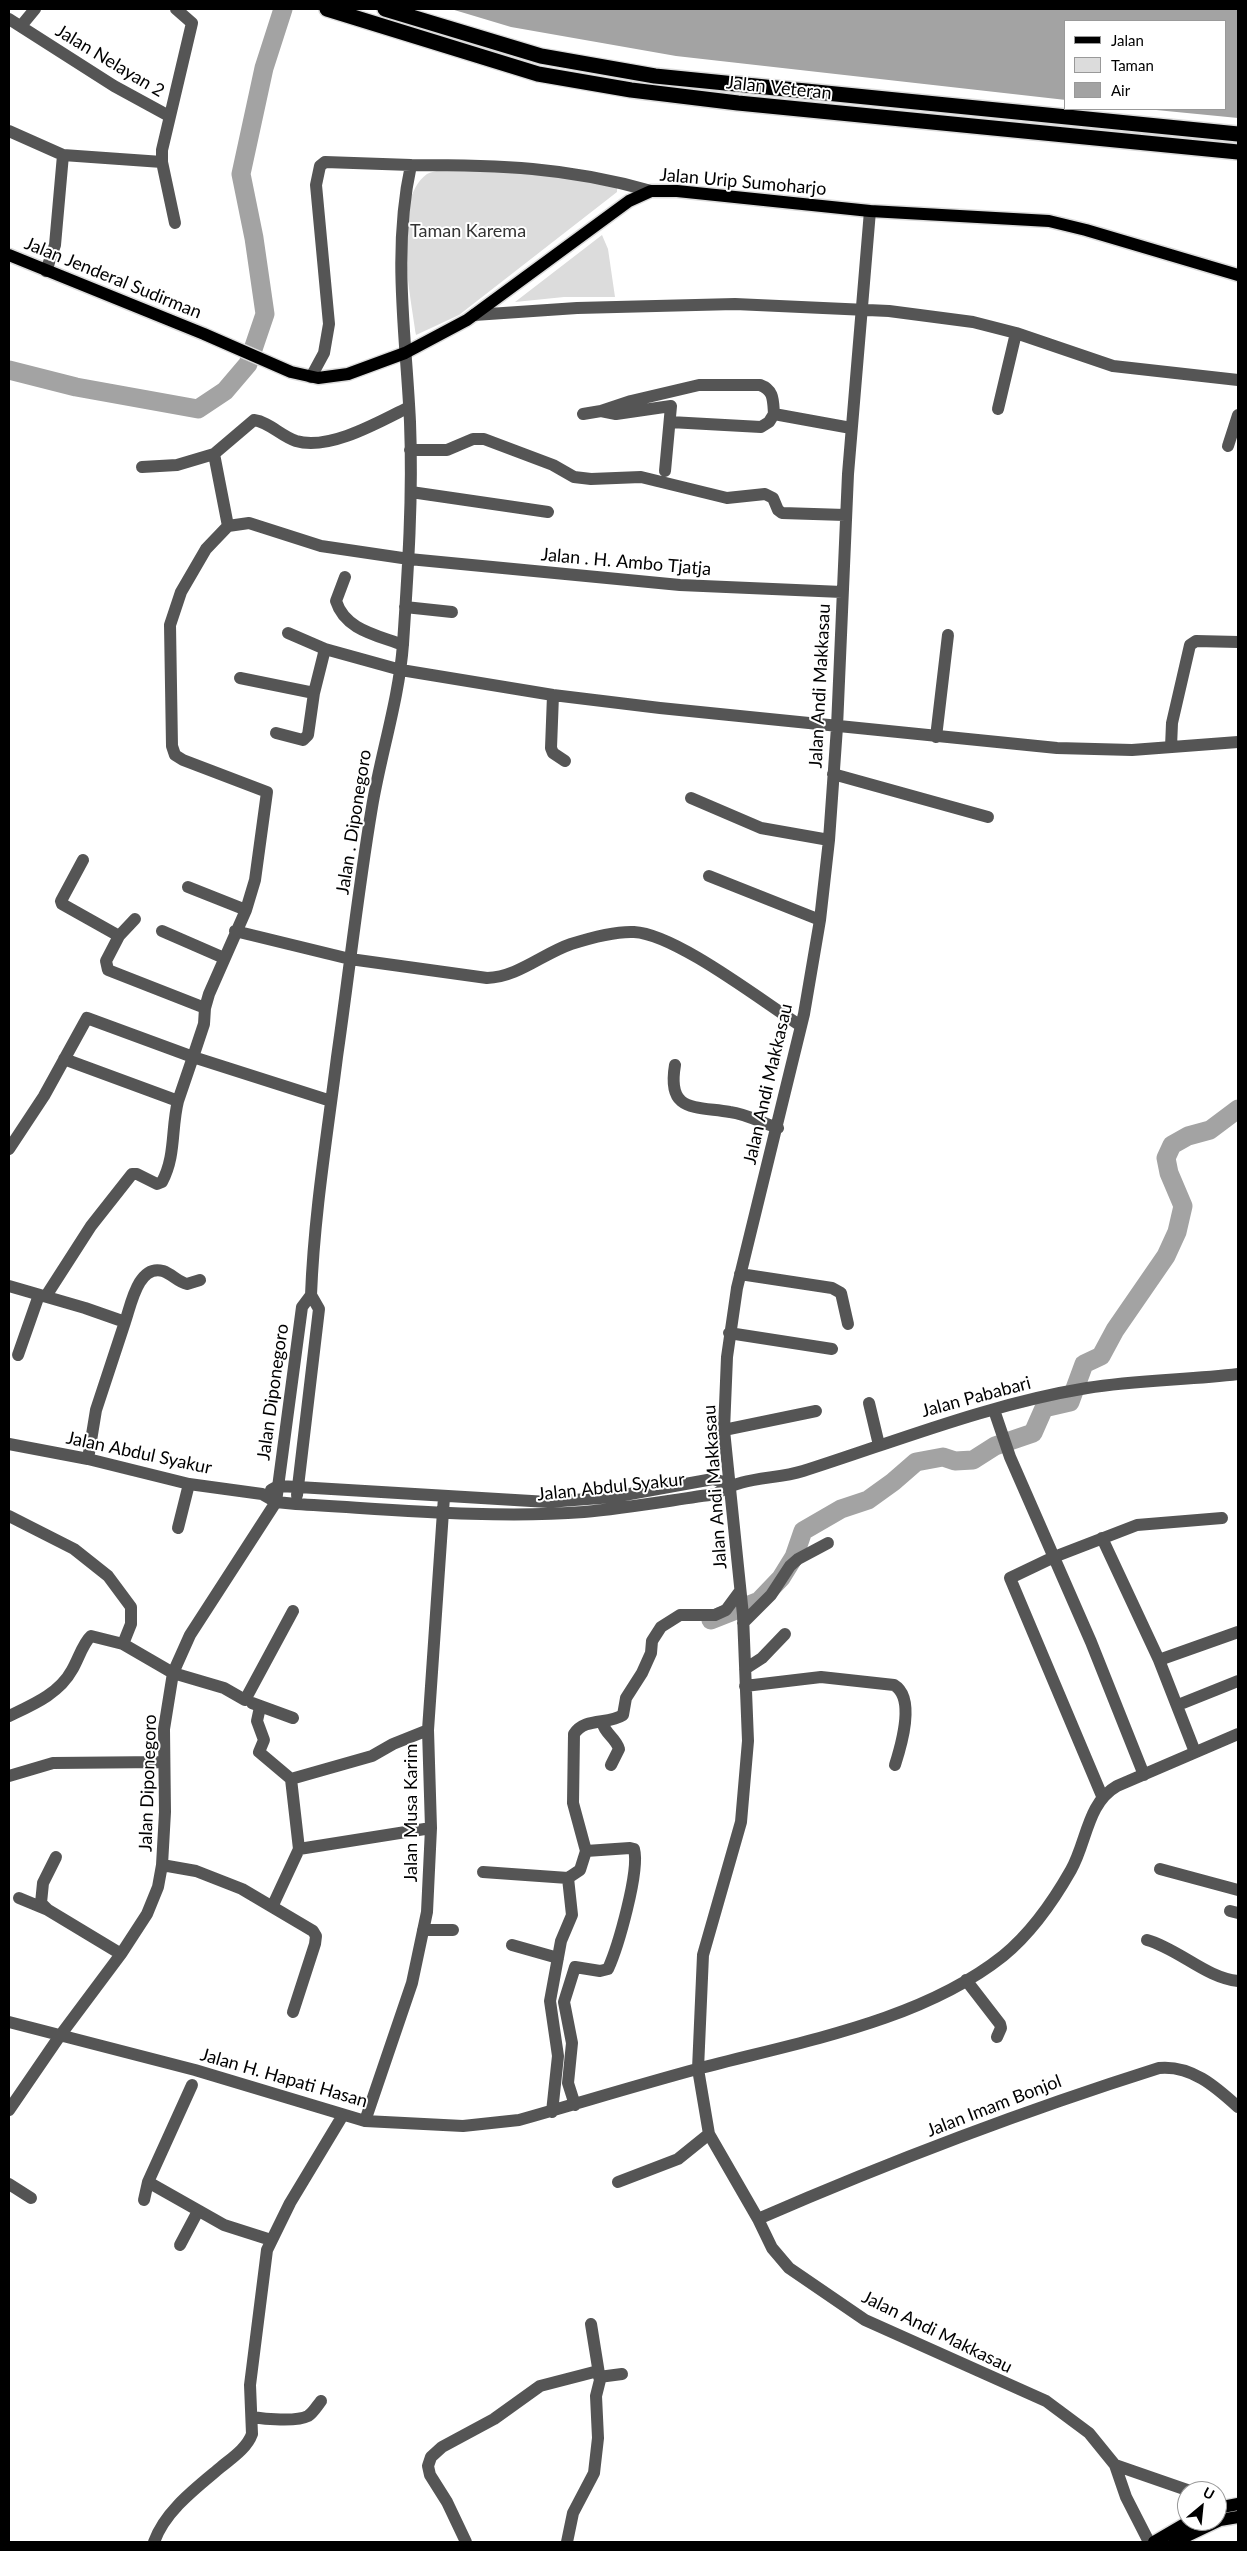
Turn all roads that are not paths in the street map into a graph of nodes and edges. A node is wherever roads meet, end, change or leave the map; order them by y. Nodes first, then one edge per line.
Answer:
1 (35, 9) edge
2 (176, 9) edge
3 (385, 9) edge
4 (332, 10) edge
5 (14, 26) edge
6 (169, 116) junction
7 (9, 131) edge
8 (1238, 134) edge
9 (1238, 152) edge
10 (64, 155) junction
11 (162, 162) junction
12 (412, 166) junction
13 (651, 192) junction
14 (870, 211) junction
15 (175, 223) dead end
16 (9, 255) edge
17 (46, 271) junction
18 (1238, 276) edge
19 (862, 309) junction
20 (474, 315) junction
21 (1016, 333) junction
22 (405, 354) junction
23 (291, 372) joint
24 (311, 376) junction
25 (1238, 380) edge
26 (668, 393) junction
27 (671, 406) junction
28 (409, 407) junction
29 (998, 409) dead end
30 (601, 411) junction
31 (583, 414) dead end
32 (774, 414) junction
33 (1238, 415) edge
34 (670, 422) junction
35 (852, 428) junction
36 (1228, 446) dead end
37 (410, 450) junction
38 (214, 454) junction
39 (142, 467) dead end
40 (665, 471) dead end
41 (411, 492) junction
42 (548, 512) dead end
43 (845, 515) junction
44 (228, 526) junction
45 (409, 559) junction
46 (345, 577) dead end
47 (842, 592) junction
48 (404, 608) junction
49 (452, 612) dead end
50 (288, 633) dead end
51 (948, 635) dead end
52 (1238, 642) edge
53 (403, 644) junction
54 (325, 650) junction
55 (400, 670) junction
56 (240, 678) dead end
57 (314, 693) junction
58 (553, 694) junction
59 (836, 727) junction
60 (276, 733) dead end
61 (936, 737) junction
62 (1238, 742) edge
63 (1171, 748) junction
64 (565, 761) dead end
65 (834, 774) junction
66 (691, 798) dead end
67 (988, 817) dead end
68 (829, 840) junction
69 (82, 860) dead end
70 (708, 876) dead end
71 (188, 887) dead end
72 (246, 910) junction
73 (135, 919) dead end
74 (820, 920) junction
75 (162, 931) dead end
76 (240, 933) junction
77 (119, 936) junction
78 (224, 958) junction
79 (350, 959) junction
80 (205, 1008) junction
81 (801, 1026) junction
82 (193, 1057) junction
83 (64, 1059) junction
84 (675, 1065) dead end
85 (178, 1101) junction
86 (331, 1102) junction
87 (778, 1128) junction
88 (9, 1148) edge
89 (740, 1274) junction
90 (200, 1280) dead end
91 (9, 1286) edge
92 (311, 1295) junction
93 (42, 1296) junction
94 (125, 1322) junction
95 (848, 1324) dead end
96 (729, 1333) junction
97 (832, 1349) dead end
98 (18, 1354) dead end
99 (1238, 1374) edge
100 (868, 1403) dead end
101 (994, 1410) junction
102 (816, 1411) dead end
103 (724, 1430) junction
104 (9, 1444) edge
105 (879, 1445) junction
106 (88, 1459) junction
107 (189, 1484) junction
108 (730, 1484) junction
109 (278, 1486) junction
110 (298, 1487) junction
111 (262, 1494) junction
112 (444, 1497) junction
113 (276, 1502) junction
114 (296, 1504) junction
115 (443, 1511) junction
116 (9, 1516) edge
117 (1222, 1518) dead end
118 (178, 1528) dead end
119 (1102, 1538) junction
120 (828, 1543) dead end
121 (1054, 1558) junction
122 (741, 1596) junction
123 (293, 1611) dead end
124 (743, 1619) junction
125 (1238, 1632) edge
126 (785, 1634) dead end
127 (123, 1644) junction
128 (1159, 1660) junction
129 (744, 1669) junction
130 (173, 1673) junction
131 (1238, 1681) edge
132 (745, 1686) junction
133 (246, 1700) junction
134 (1178, 1705) junction
135 (260, 1707) junction
136 (9, 1716) edge
137 (293, 1718) dead end
138 (603, 1726) junction
139 (428, 1730) junction
140 (1238, 1734) edge
141 (1195, 1752) junction
142 (163, 1762) junction
143 (611, 1765) dead end
144 (895, 1765) dead end
145 (1144, 1775) junction
146 (9, 1776) edge
147 (291, 1779) junction
148 (1102, 1796) junction
149 (431, 1828) junction
150 (298, 1849) junction
151 (586, 1851) junction
152 (56, 1857) dead end
153 (162, 1865) junction
154 (1160, 1869) dead end
155 (483, 1872) dead end
156 (568, 1878) junction
157 (1238, 1890) edge
158 (19, 1898) dead end
159 (273, 1906) junction
160 (48, 1910) junction
161 (423, 1930) junction
162 (453, 1930) dead end
163 (1147, 1940) dead end
164 (512, 1945) dead end
165 (121, 1954) junction
166 (564, 1964) junction
167 (966, 1980) junction
168 (1238, 1981) edge
169 (293, 2012) dead end
170 (9, 2022) edge
171 (59, 2037) junction
172 (997, 2038) dead end
173 (698, 2069) junction
174 (192, 2085) dead end
175 (1238, 2107) edge
176 (563, 2108) junction
177 (9, 2110) edge
178 (342, 2115) junction
179 (365, 2121) junction
180 (709, 2134) junction
181 (148, 2182) junction
182 (618, 2182) dead end
183 (9, 2184) edge
184 (31, 2198) dead end
185 (144, 2200) dead end
186 (198, 2211) junction
187 (758, 2219) junction
188 (271, 2240) junction
189 (180, 2245) dead end
190 (591, 2324) dead end
191 (599, 2374) junction
192 (622, 2374) dead end
193 (321, 2401) dead end
194 (252, 2416) junction
195 (1115, 2465) junction
196 (1177, 2486) edge
197 (1238, 2517) edge
198 (1177, 2529) edge
199 (154, 2542) edge
200 (466, 2542) edge
201 (567, 2542) edge
202 (1149, 2542) edge
203 (1154, 2542) edge
204 (1174, 2542) edge

1 - 5 street
2 - 6 street
3 - 8 highway, Jalan Veteran
4 - 9 highway, Jalan Veteran
5 - 6 street, Jalan Nelayan 2
6 - 11 street
7 - 10 street
10 - 11 street
10 - 17 street
11 - 15 street
12 - 13 street
12 - 22 street, Jalan . Diponegoro
12 - 24 street
13 - 14 main road, Jalan Urip Sumoharjo
13 - 20 main road, Jalan Urip Sumoharjo
14 - 18 main road, Jalan Urip Sumoharjo
14 - 19 street, Jalan Andi Makkasau
16 - 17 main road, Jalan Jenderal Sudirman
17 - 23 main road, Jalan Jenderal Sudirman
19 - 20 street
19 - 21 street
19 - 35 street, Jalan Andi Makkasau
20 - 22 main road, Jalan Urip Sumoharjo
21 - 25 street
21 - 29 street
22 - 24 main road, Jalan Urip Sumoharjo
22 - 28 street, Jalan . Diponegoro
23 - 24 main road, Jalan Urip Sumoharjo
26 - 27 street
26 - 30 street
26 - 32 street
27 - 30 street
27 - 34 street
28 - 37 street, Jalan . Diponegoro
28 - 38 street
30 - 31 street
32 - 34 street
32 - 35 street
33 - 36 street
34 - 40 street
35 - 43 street, Jalan Andi Makkasau
37 - 41 street, Jalan . Diponegoro
37 - 43 street
38 - 39 street
38 - 44 street
41 - 42 street
41 - 45 street, Jalan . Diponegoro
43 - 47 street, Jalan Andi Makkasau
44 - 45 street, Jalan . H. Ambo Tjatja
44 - 72 street
45 - 47 street, Jalan . H. Ambo Tjatja
45 - 48 street, Jalan . Diponegoro
46 - 53 street
47 - 59 street, Jalan Andi Makkasau
48 - 49 street
48 - 53 street, Jalan . Diponegoro
50 - 54 street
51 - 61 street
52 - 63 street
53 - 55 street, Jalan . Diponegoro
54 - 55 street
54 - 57 street
55 - 58 street
55 - 79 street, Jalan . Diponegoro
56 - 57 street
57 - 60 street
58 - 59 street
58 - 64 street
59 - 61 street
59 - 65 street, Jalan Andi Makkasau
61 - 63 street
62 - 63 street
65 - 67 street
65 - 68 street, Jalan Andi Makkasau
66 - 68 street
68 - 74 street, Jalan Andi Makkasau
69 - 77 street
70 - 74 street
71 - 72 street
72 - 76 street
73 - 77 street
74 - 81 street, Jalan Andi Makkasau
75 - 78 street
76 - 78 street
76 - 79 street
77 - 80 street
78 - 80 street
79 - 81 street
79 - 86 street, Jalan . Diponegoro
80 - 82 street
81 - 87 street, Jalan Andi Makkasau
82 - 83 street
82 - 85 street
82 - 86 street
83 - 85 street
83 - 88 street
84 - 87 street
85 - 93 street
86 - 92 street, Jalan . Diponegoro
87 - 89 street, Jalan Andi Makkasau
89 - 95 street
89 - 96 street, Jalan Andi Makkasau
90 - 94 street
91 - 93 street
92 - 109 street, Jalan Diponegoro
92 - 110 street
93 - 94 street
93 - 98 street
94 - 106 street
96 - 97 street
96 - 103 street, Jalan Andi Makkasau
99 - 101 street, Jalan Pababari
100 - 105 street
101 - 105 street, Jalan Pababari
101 - 121 street
102 - 103 street
103 - 108 street, Jalan Andi Makkasau
104 - 106 street, Jalan Abdul Syakur
105 - 108 street, Jalan Pababari
106 - 107 street, Jalan Abdul Syakur
107 - 111 street, Jalan Abdul Syakur
107 - 118 street
108 - 112 street, Jalan Abdul Syakur
108 - 115 street, Jalan Abdul Syakur
108 - 122 street, Jalan Andi Makkasau
109 - 110 street, Jalan Abdul Syakur
109 - 111 street, Jalan Abdul Syakur
109 - 113 street, Jalan Diponegoro
110 - 112 street, Jalan Abdul Syakur
110 - 114 street
111 - 113 street, Jalan Abdul Syakur
112 - 115 street, Jalan Musa Karim
113 - 114 street, Jalan Abdul Syakur
113 - 130 street, Jalan Diponegoro
114 - 115 street, Jalan Abdul Syakur
115 - 139 street, Jalan Musa Karim
116 - 127 street
117 - 119 street
119 - 121 street
119 - 128 street
120 - 124 street
121 - 145 street
121 - 148 street
122 - 124 street, Jalan Andi Makkasau
122 - 138 street
123 - 133 street
124 - 129 street, Jalan Andi Makkasau
125 - 128 street
126 - 129 street
127 - 130 street
127 - 136 street
128 - 134 street
129 - 132 street, Jalan Andi Makkasau
130 - 133 street
130 - 142 street, Jalan Diponegoro
131 - 134 street
132 - 144 street
132 - 173 street, Jalan Andi Makkasau
133 - 135 street
134 - 141 street
135 - 137 street
135 - 147 street
138 - 143 street
138 - 151 street
139 - 147 street
139 - 149 street, Jalan Musa Karim
140 - 141 street
141 - 145 street
142 - 146 street
142 - 153 street, Jalan Diponegoro
145 - 148 street
147 - 150 street
148 - 167 street, Jalan H. Hapati Hasan
149 - 150 street
149 - 161 street, Jalan Musa Karim
150 - 159 street
151 - 156 street
151 - 166 street
152 - 160 street
153 - 159 street
153 - 165 street, Jalan Diponegoro
154 - 157 street
155 - 156 street
156 - 166 street
158 - 160 street
159 - 169 street
160 - 165 street
161 - 162 street
161 - 179 street, Jalan Musa Karim
163 - 168 street
164 - 166 street
165 - 171 street, Jalan Diponegoro
166 - 176 street
166 - 176 street
167 - 172 street
167 - 173 street, Jalan H. Hapati Hasan
170 - 171 street, Jalan H. Hapati Hasan
171 - 177 street, Jalan Diponegoro
171 - 178 street, Jalan H. Hapati Hasan
173 - 176 street, Jalan H. Hapati Hasan
173 - 180 street, Jalan Andi Makkasau
174 - 181 street
175 - 187 street, Jalan Imam Bonjol
176 - 179 street, Jalan H. Hapati Hasan
178 - 179 street, Jalan H. Hapati Hasan
178 - 188 street
180 - 182 street
180 - 187 street, Jalan Andi Makkasau
181 - 185 street
181 - 186 street
183 - 184 street
186 - 188 street
186 - 189 street
187 - 195 street, Jalan Andi Makkasau
188 - 194 street
190 - 191 street
191 - 192 street
191 - 200 street
191 - 201 street
193 - 194 street
194 - 199 street
195 - 196 street
195 - 202 street
197 - 204 main road
198 - 203 main road

